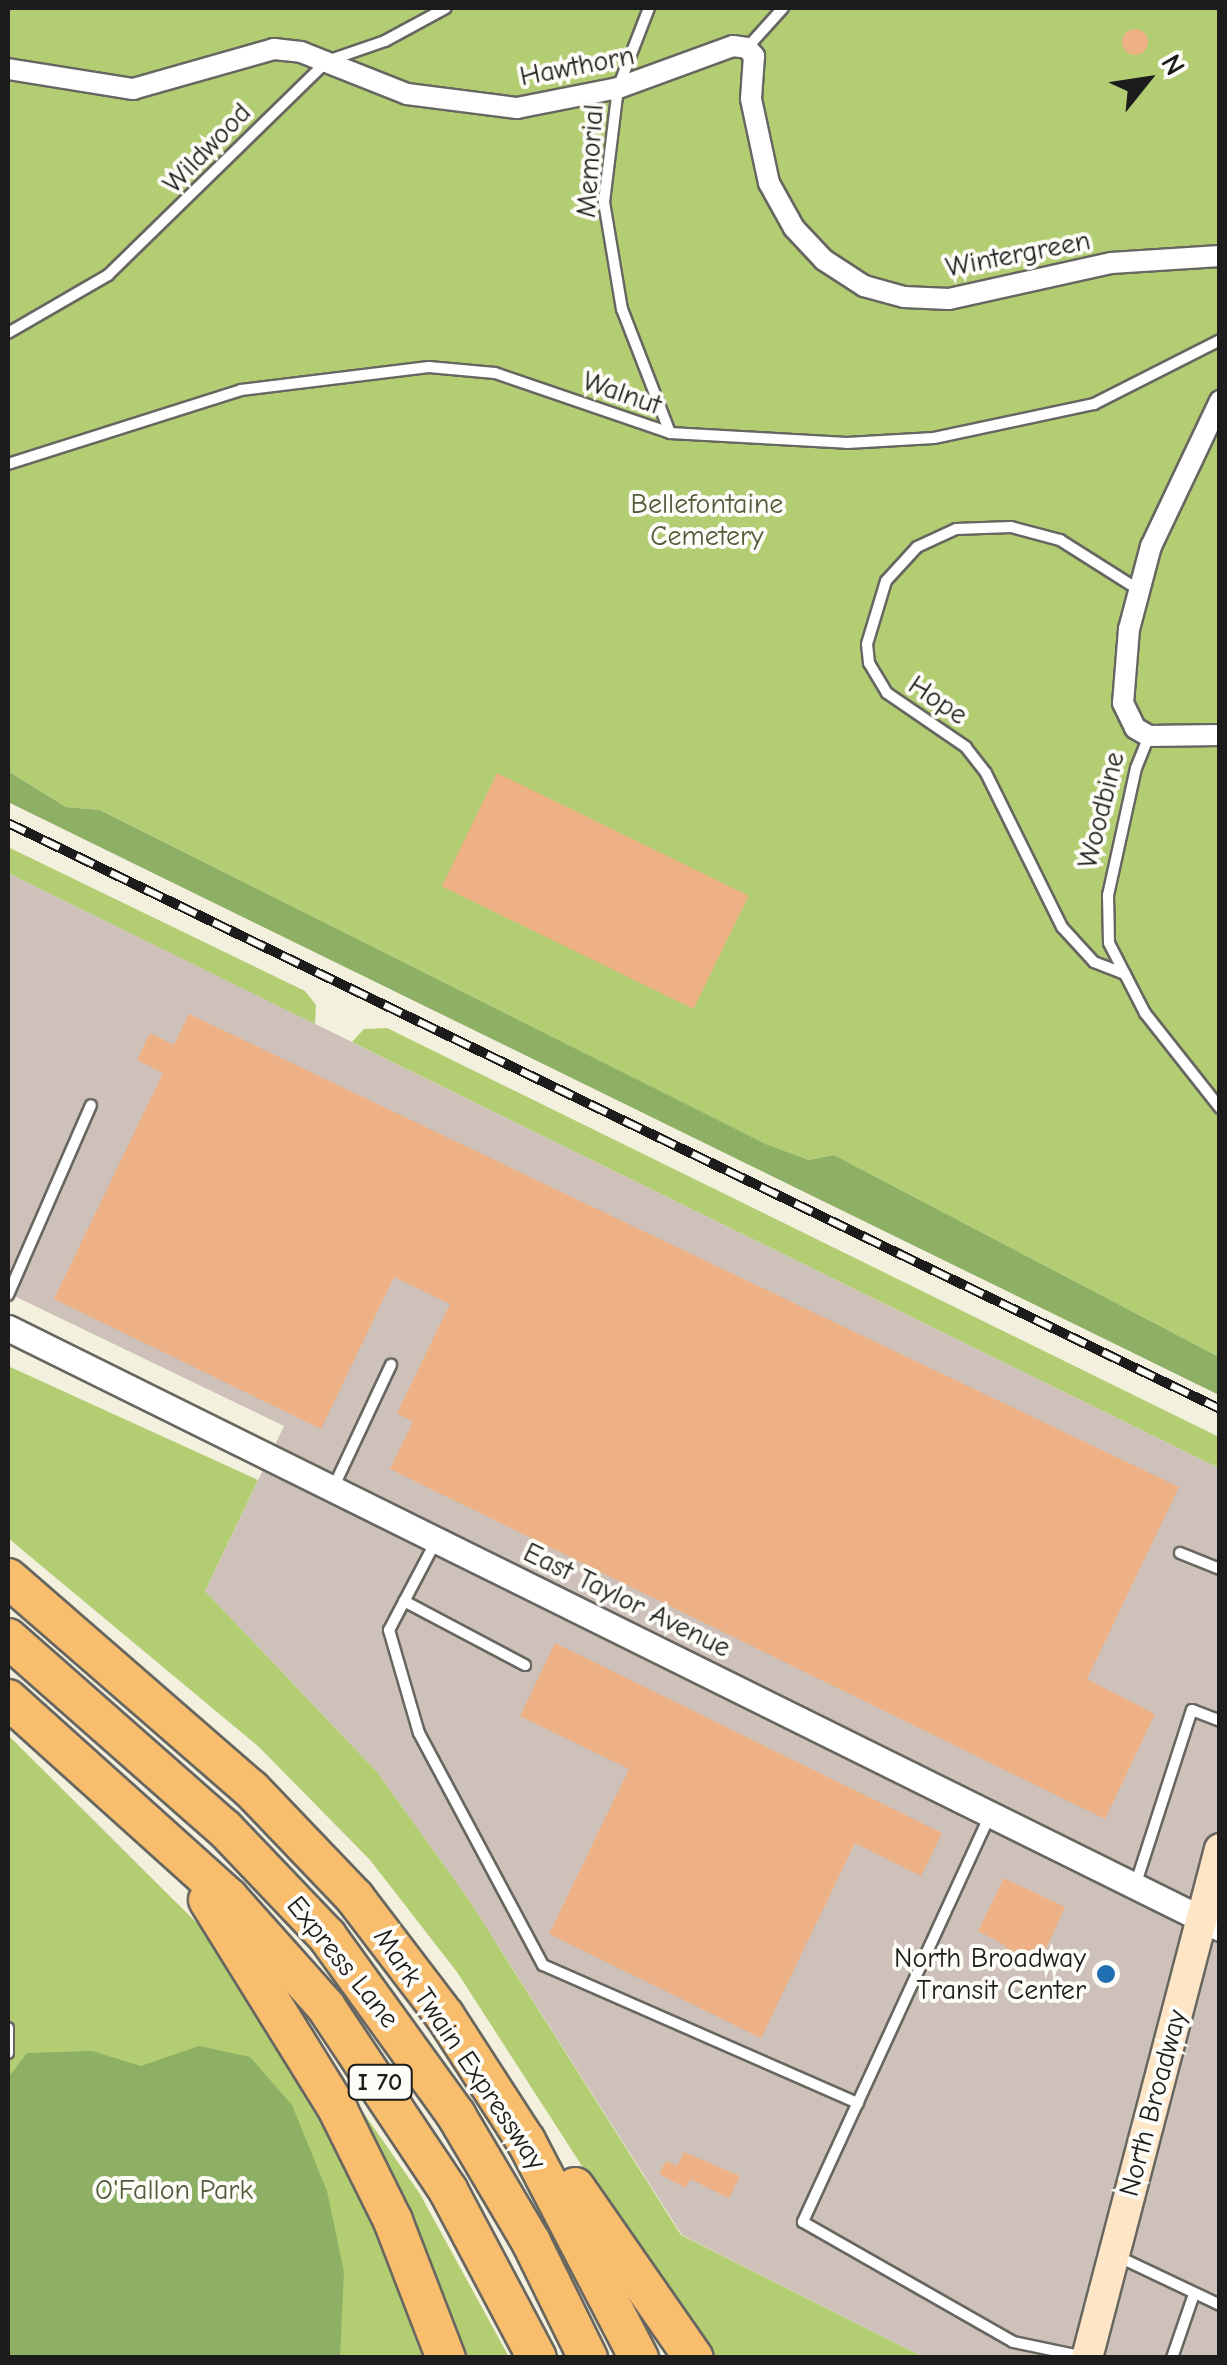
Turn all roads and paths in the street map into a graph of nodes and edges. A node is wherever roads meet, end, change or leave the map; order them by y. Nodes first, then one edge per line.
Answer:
1 (446, 8) edge
2 (649, 8) edge
3 (784, 8) edge
4 (747, 48) junction
5 (327, 60) junction
6 (8, 69) edge
7 (618, 88) junction
8 (1220, 256) edge
9 (8, 333) edge
10 (1220, 340) edge
11 (1220, 401) edge
12 (670, 433) junction
13 (8, 464) edge
14 (1139, 590) junction
15 (1220, 735) edge
16 (1149, 736) junction
17 (1125, 974) junction
18 (1206, 1094) junction
19 (1220, 1096) edge
20 (91, 1105) dead end
21 (1220, 1108) edge
22 (8, 1295) edge
23 (8, 1328) edge
24 (391, 1365) dead end
25 (333, 1488) junction
26 (437, 1540) junction
27 (1180, 1553) dead end
28 (1220, 1568) edge
29 (8, 1578) edge
30 (404, 1601) junction
31 (8, 1638) edge
32 (525, 1665) dead end
33 (8, 1700) edge
34 (1220, 1720) edge
35 (990, 1814) junction
36 (172, 1843) junction
37 (1220, 1849) edge
38 (1135, 1886) junction
39 (1210, 1923) edge
40 (8, 2028) edge
41 (8, 2053) edge
42 (486, 2076) junction
43 (858, 2103) junction
44 (1114, 2255) junction
45 (1194, 2294) junction
46 (1220, 2305) edge
47 (1087, 2357) edge
48 (446, 2358) edge
49 (537, 2358) edge
50 (588, 2358) edge
51 (639, 2358) edge
52 (694, 2358) edge
53 (1172, 2358) edge

1 - 5 lane, Wildwood
2 - 7 lane, Memorial
3 - 4 lane
4 - 7 street, Hawthorn
4 - 8 street, Wintergreen
5 - 6 street, Hawthorn
5 - 7 street, Hawthorn
5 - 9 lane, Wildwood
7 - 12 lane, Memorial
10 - 12 lane, Walnut
11 - 14 street, Woodbine
12 - 13 lane, Walnut
14 - 16 street, Woodbine
14 - 17 lane, Hope
15 - 16 street
16 - 17 lane, Woodbine
17 - 18 lane, Woodbine
18 - 19 lane
18 - 21 lane, Woodbine
20 - 22 lane
23 - 25 street, East Taylor Avenue
24 - 25 lane
25 - 26 street, East Taylor Avenue
26 - 30 lane
26 - 35 street, East Taylor Avenue
27 - 28 lane
29 - 42 highway, Mark Twain Expressway
30 - 32 lane
30 - 43 lane
31 - 50 highway, Express Lane
33 - 36 highway, I 70
34 - 38 lane
35 - 38 street, East Taylor Avenue
35 - 43 lane
36 - 48 highway
36 - 49 highway, I 70
37 - 39 main road, North Broadway
38 - 39 street, East Taylor Avenue
39 - 44 main road, North Broadway
40 - 41 lane
42 - 51 highway, Mark Twain Expressway
42 - 52 highway
43 - 47 lane
44 - 45 lane
44 - 47 main road, North Broadway
45 - 46 lane
45 - 53 lane

